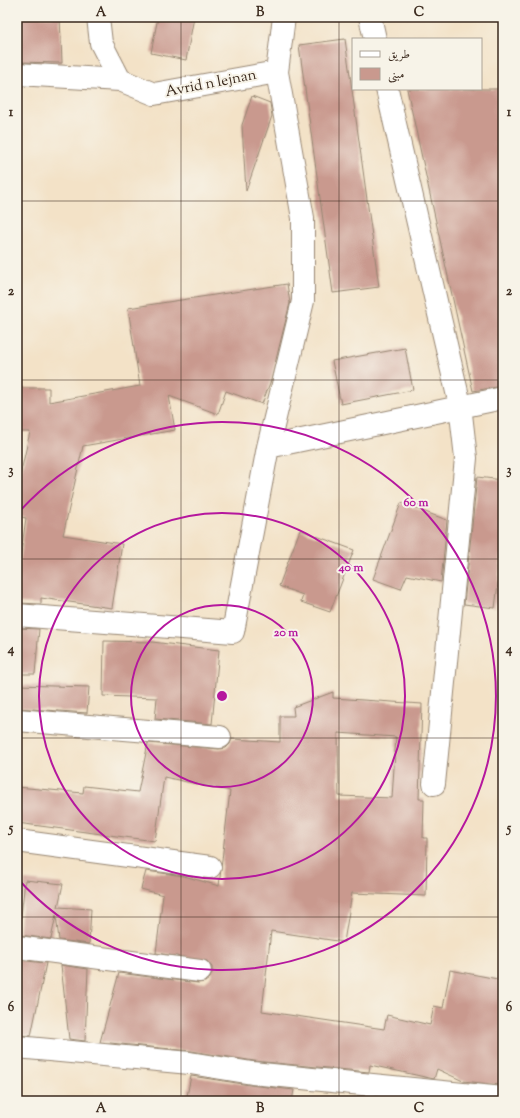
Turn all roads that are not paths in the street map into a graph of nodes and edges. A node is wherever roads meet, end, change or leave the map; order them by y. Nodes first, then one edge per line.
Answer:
1 (98, 17) edge
2 (284, 17) edge
3 (370, 17) edge
4 (375, 38) edge
5 (277, 72) junction
6 (17, 74) edge
7 (120, 80) junction
8 (387, 90) edge
9 (503, 398) edge
10 (460, 406) junction
11 (268, 447) junction
12 (17, 615) edge
13 (17, 720) edge
14 (220, 737) dead end
15 (434, 784) dead end
16 (17, 841) edge
17 (210, 867) dead end
18 (17, 947) edge
19 (200, 971) dead end
20 (17, 1048) edge
21 (503, 1098) edge

1 - 7 street
2 - 5 street
3 - 4 street
5 - 7 street, Avrid n lejnan
5 - 11 street
6 - 7 street, Avrid n lejnan
8 - 10 street
9 - 10 street
10 - 11 street
10 - 15 street
11 - 12 street
13 - 14 street
16 - 17 street
18 - 19 street
20 - 21 street

